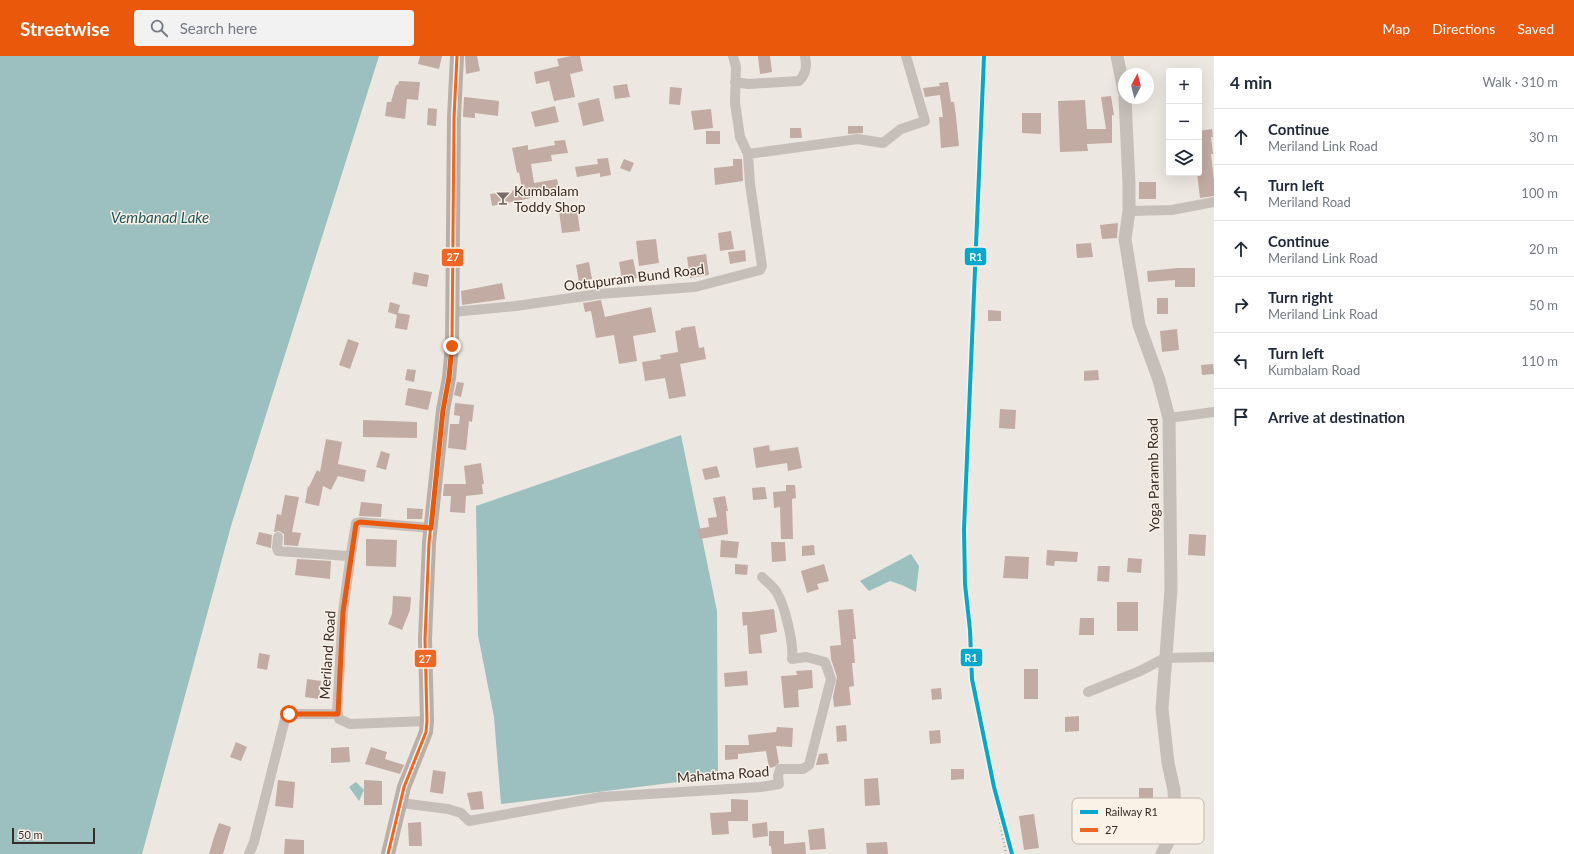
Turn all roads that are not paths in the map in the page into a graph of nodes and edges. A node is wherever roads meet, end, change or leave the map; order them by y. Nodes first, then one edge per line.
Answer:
1 (457, 56) edge
2 (733, 56) edge
3 (805, 56) edge
4 (906, 56) edge
5 (1117, 56) edge
6 (1119, 68) edge
7 (735, 82) junction
8 (1125, 104) edge
9 (748, 154) junction
10 (1214, 202) edge
11 (1129, 211) junction
12 (453, 312) junction
13 (1214, 412) edge
14 (1169, 418) junction
15 (431, 528) junction
16 (278, 536) dead end
17 (351, 553) junction
18 (762, 577) dead end
19 (1214, 657) edge
20 (1165, 658) junction
21 (1088, 692) dead end
22 (338, 714) junction
23 (427, 721) junction
24 (1174, 798) edge
25 (401, 803) junction
26 (1167, 844) edge
27 (249, 854) edge
28 (388, 854) edge
29 (1162, 854) edge

1 - 12 main road
2 - 7 street
3 - 7 street
4 - 9 street
5 - 6 street
7 - 9 street
8 - 11 street, Yoga Paramb Road
9 - 12 street, Ootupuram Bund Road
10 - 11 street
11 - 14 street, Yoga Paramb Road
12 - 15 main road
13 - 14 street
14 - 20 street, Yoga Paramb Road
15 - 17 street, Meriland Road
15 - 23 main road
16 - 17 street
17 - 22 street, Meriland Road
18 - 25 street, Mahatma Road
19 - 20 street
20 - 21 street
20 - 24 street, Yoga Paramb Road
22 - 23 street, Meriland Road
22 - 27 street
23 - 25 main road
25 - 28 main road
26 - 29 street, Yoga Paramb Road

